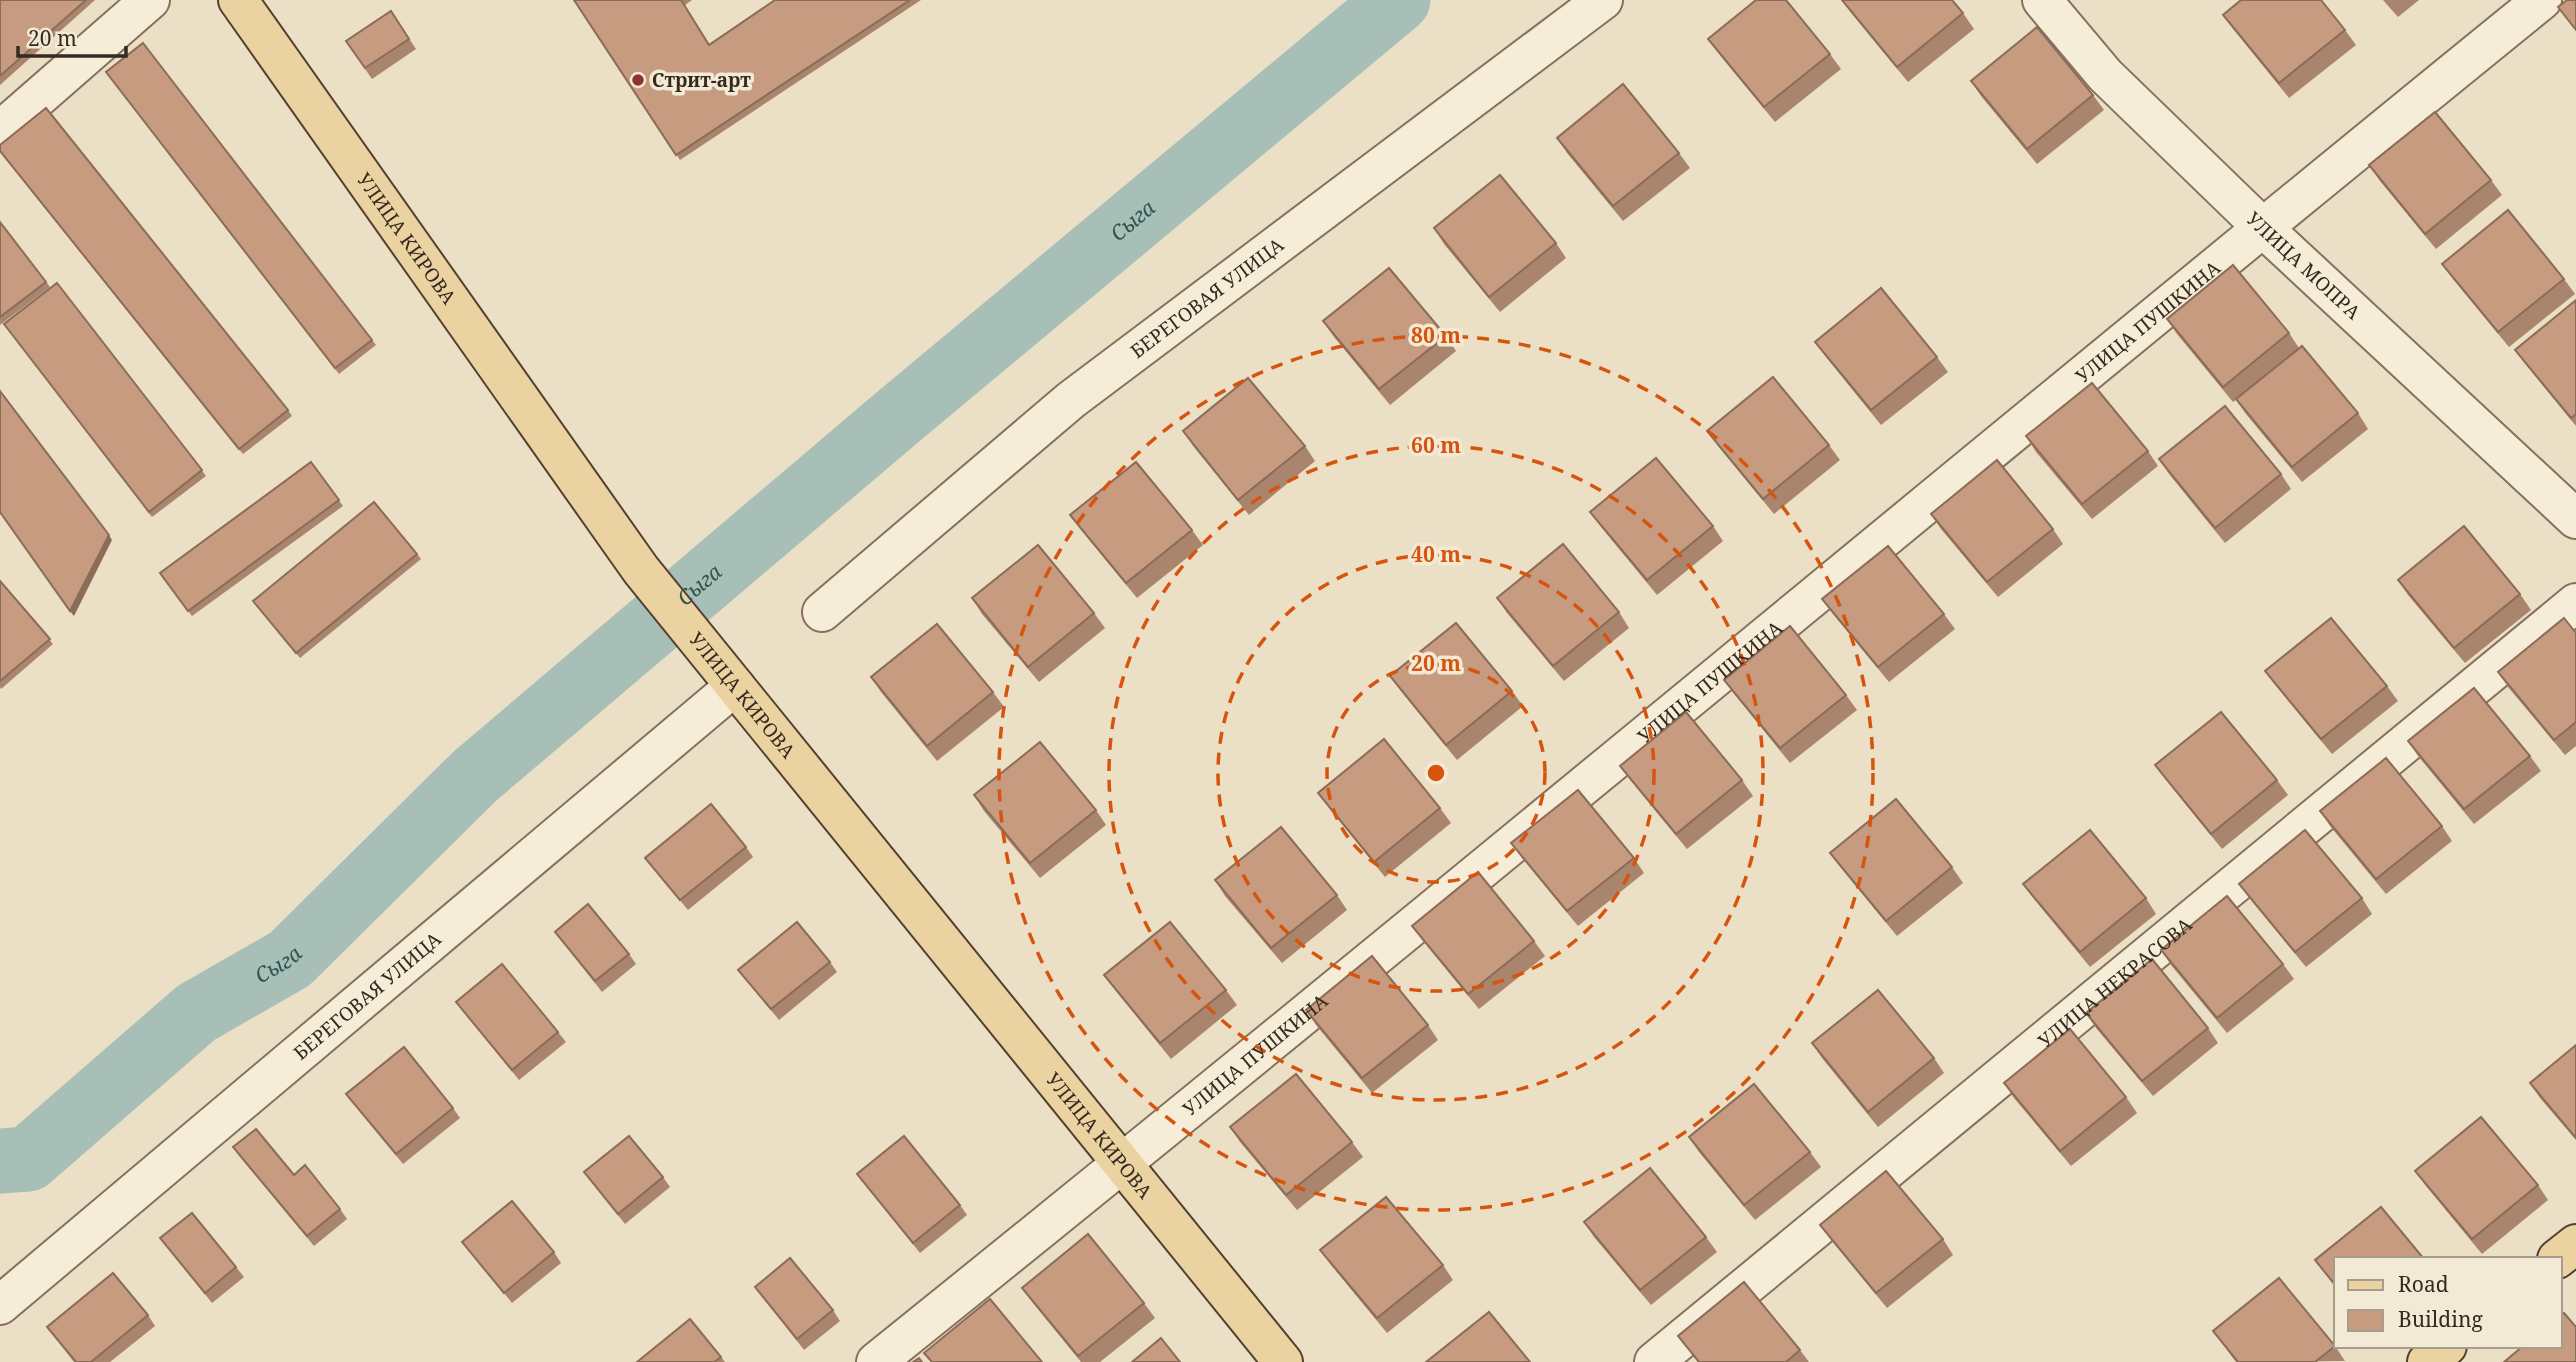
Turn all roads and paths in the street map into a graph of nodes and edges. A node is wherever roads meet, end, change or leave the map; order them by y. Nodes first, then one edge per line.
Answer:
1 (150, 0) edge
2 (239, 0) edge
3 (1603, 0) edge
4 (2042, 0) edge
5 (2542, 0) edge
6 (0, 131) edge
7 (2262, 227) junction
8 (2576, 519) edge
9 (2576, 603) edge
10 (822, 612) dead end
11 (735, 686) junction
12 (1124, 1163) junction
13 (2576, 1244) edge
14 (2560, 1257) edge
15 (0, 1305) edge
16 (2444, 1348) edge
17 (876, 1362) edge
18 (1283, 1362) edge
19 (1654, 1362) edge
20 (2427, 1362) edge

1 - 6 street
2 - 11 main road, УЛИЦА КИРОВА
3 - 10 street, БЕРЕГОВАЯ УЛИЦА
4 - 7 street, УЛИЦА МОПРА
5 - 7 street, УЛИЦА ПУШКИНА
7 - 8 street, УЛИЦА МОПРА
7 - 12 street, УЛИЦА ПУШКИНА
9 - 19 street, УЛИЦА НЕКРАСОВА
11 - 12 main road, УЛИЦА КИРОВА
11 - 15 street, БЕРЕГОВАЯ УЛИЦА
12 - 17 street, УЛИЦА ПУШКИНА
12 - 18 main road, УЛИЦА КИРОВА
13 - 14 main road
16 - 20 main road

